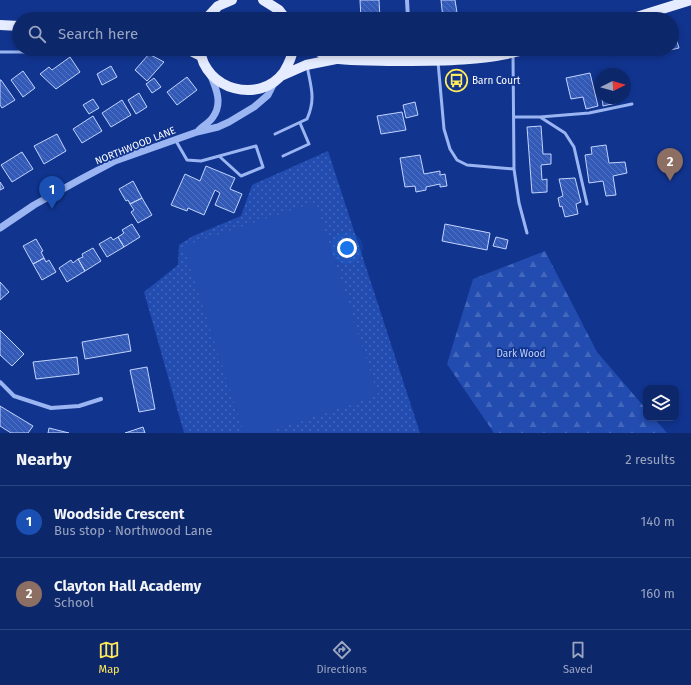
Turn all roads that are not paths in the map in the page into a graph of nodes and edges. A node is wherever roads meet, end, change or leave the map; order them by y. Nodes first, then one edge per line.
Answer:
1 (232, 0) edge
2 (263, 0) edge
3 (274, 0) edge
4 (407, 0) edge
5 (691, 0) edge
6 (214, 10) edge
7 (280, 10) joint
8 (408, 12) edge
9 (652, 12) edge
10 (0, 25) edge
11 (12, 26) edge
12 (0, 52) edge
13 (12, 52) edge
14 (203, 56) edge
15 (291, 56) edge
16 (329, 56) edge
17 (409, 56) edge
18 (491, 56) edge
19 (513, 56) edge
20 (338, 59) junction
21 (438, 60) junction
22 (409, 61) junction
23 (306, 65) junction
24 (209, 72) junction
25 (278, 79) junction
26 (632, 104) dead end
27 (514, 116) junction
28 (540, 117) junction
29 (300, 123) junction
30 (197, 132) junction
31 (275, 134) dead end
32 (175, 139) junction
33 (219, 156) junction
34 (283, 156) dead end
35 (514, 170) junction
36 (587, 204) dead end
37 (0, 228) edge
38 (527, 233) dead end
39 (0, 382) edge
40 (101, 399) dead end

1 - 6 main road
2 - 7 main road
3 - 7 street
4 - 8 street
5 - 9 main road
10 - 11 main road
12 - 13 lane
14 - 24 main road
15 - 25 main road
16 - 20 main road
17 - 22 street
18 - 21 main road
19 - 27 lane
20 - 22 main road
20 - 23 main road
21 - 22 main road
21 - 35 lane
23 - 25 main road
23 - 29 lane
24 - 25 main road
24 - 30 street, NORTHWOOD LANE
25 - 30 street, NORTHWOOD LANE
26 - 28 lane
27 - 28 lane
27 - 35 lane
28 - 36 lane
29 - 31 lane
29 - 34 lane
30 - 32 street, NORTHWOOD LANE
32 - 33 lane
32 - 37 street, NORTHWOOD LANE
33 - 33 lane
35 - 38 lane
39 - 40 street

